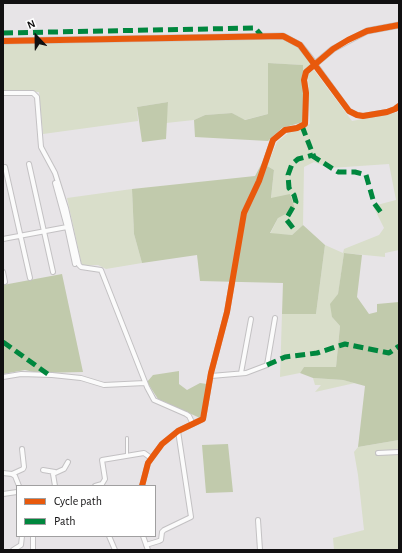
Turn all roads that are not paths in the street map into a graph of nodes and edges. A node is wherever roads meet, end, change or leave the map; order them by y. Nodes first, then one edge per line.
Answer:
1 (399, 25) edge
2 (3, 41) edge
3 (314, 64) junction
4 (3, 94) edge
5 (399, 106) edge
6 (29, 164) dead end
7 (6, 167) dead end
8 (6, 178) edge
9 (55, 183) dead end
10 (67, 227) junction
11 (44, 231) junction
12 (22, 236) junction
13 (3, 239) edge
14 (75, 264) dead end
15 (3, 272) edge
16 (53, 272) dead end
17 (30, 278) dead end
18 (5, 282) dead end
19 (275, 318) dead end
20 (251, 319) dead end
21 (240, 373) junction
22 (211, 376) junction
23 (3, 377) edge
24 (145, 383) junction
25 (193, 424) junction
26 (178, 431) junction
27 (127, 438) dead end
28 (22, 449) dead end
29 (399, 452) edge
30 (378, 453) dead end
31 (127, 456) junction
32 (151, 458) junction
33 (68, 462) dead end
34 (42, 470) dead end
35 (55, 472) junction
36 (3, 473) edge
37 (12, 474) junction
38 (104, 484) edge
39 (19, 485) edge
40 (55, 485) edge
41 (142, 485) edge
42 (16, 492) edge
43 (3, 494) edge
44 (258, 520) dead end
45 (22, 537) edge
46 (33, 537) edge
47 (109, 537) edge
48 (143, 537) edge
49 (146, 549) edge
50 (13, 550) edge
51 (33, 550) edge
52 (115, 550) edge
53 (260, 550) edge

1 - 3 street
2 - 3 street
3 - 5 street
3 - 22 street
4 - 24 street
6 - 11 street
7 - 8 street
8 - 12 street
9 - 10 street
10 - 11 street
10 - 14 street
11 - 12 street
11 - 16 street
12 - 13 street
12 - 17 street
15 - 18 street
19 - 21 street
20 - 21 street
21 - 22 street
22 - 25 street
23 - 24 street
24 - 25 street
25 - 26 street
26 - 32 street
26 - 49 street
27 - 31 lane
28 - 37 street
29 - 30 street
31 - 32 street
31 - 38 street
32 - 41 street
33 - 35 street
34 - 35 street
35 - 40 street
36 - 37 street
37 - 39 street
42 - 43 street
44 - 53 street
45 - 50 street
46 - 51 street
47 - 52 street
48 - 49 street

